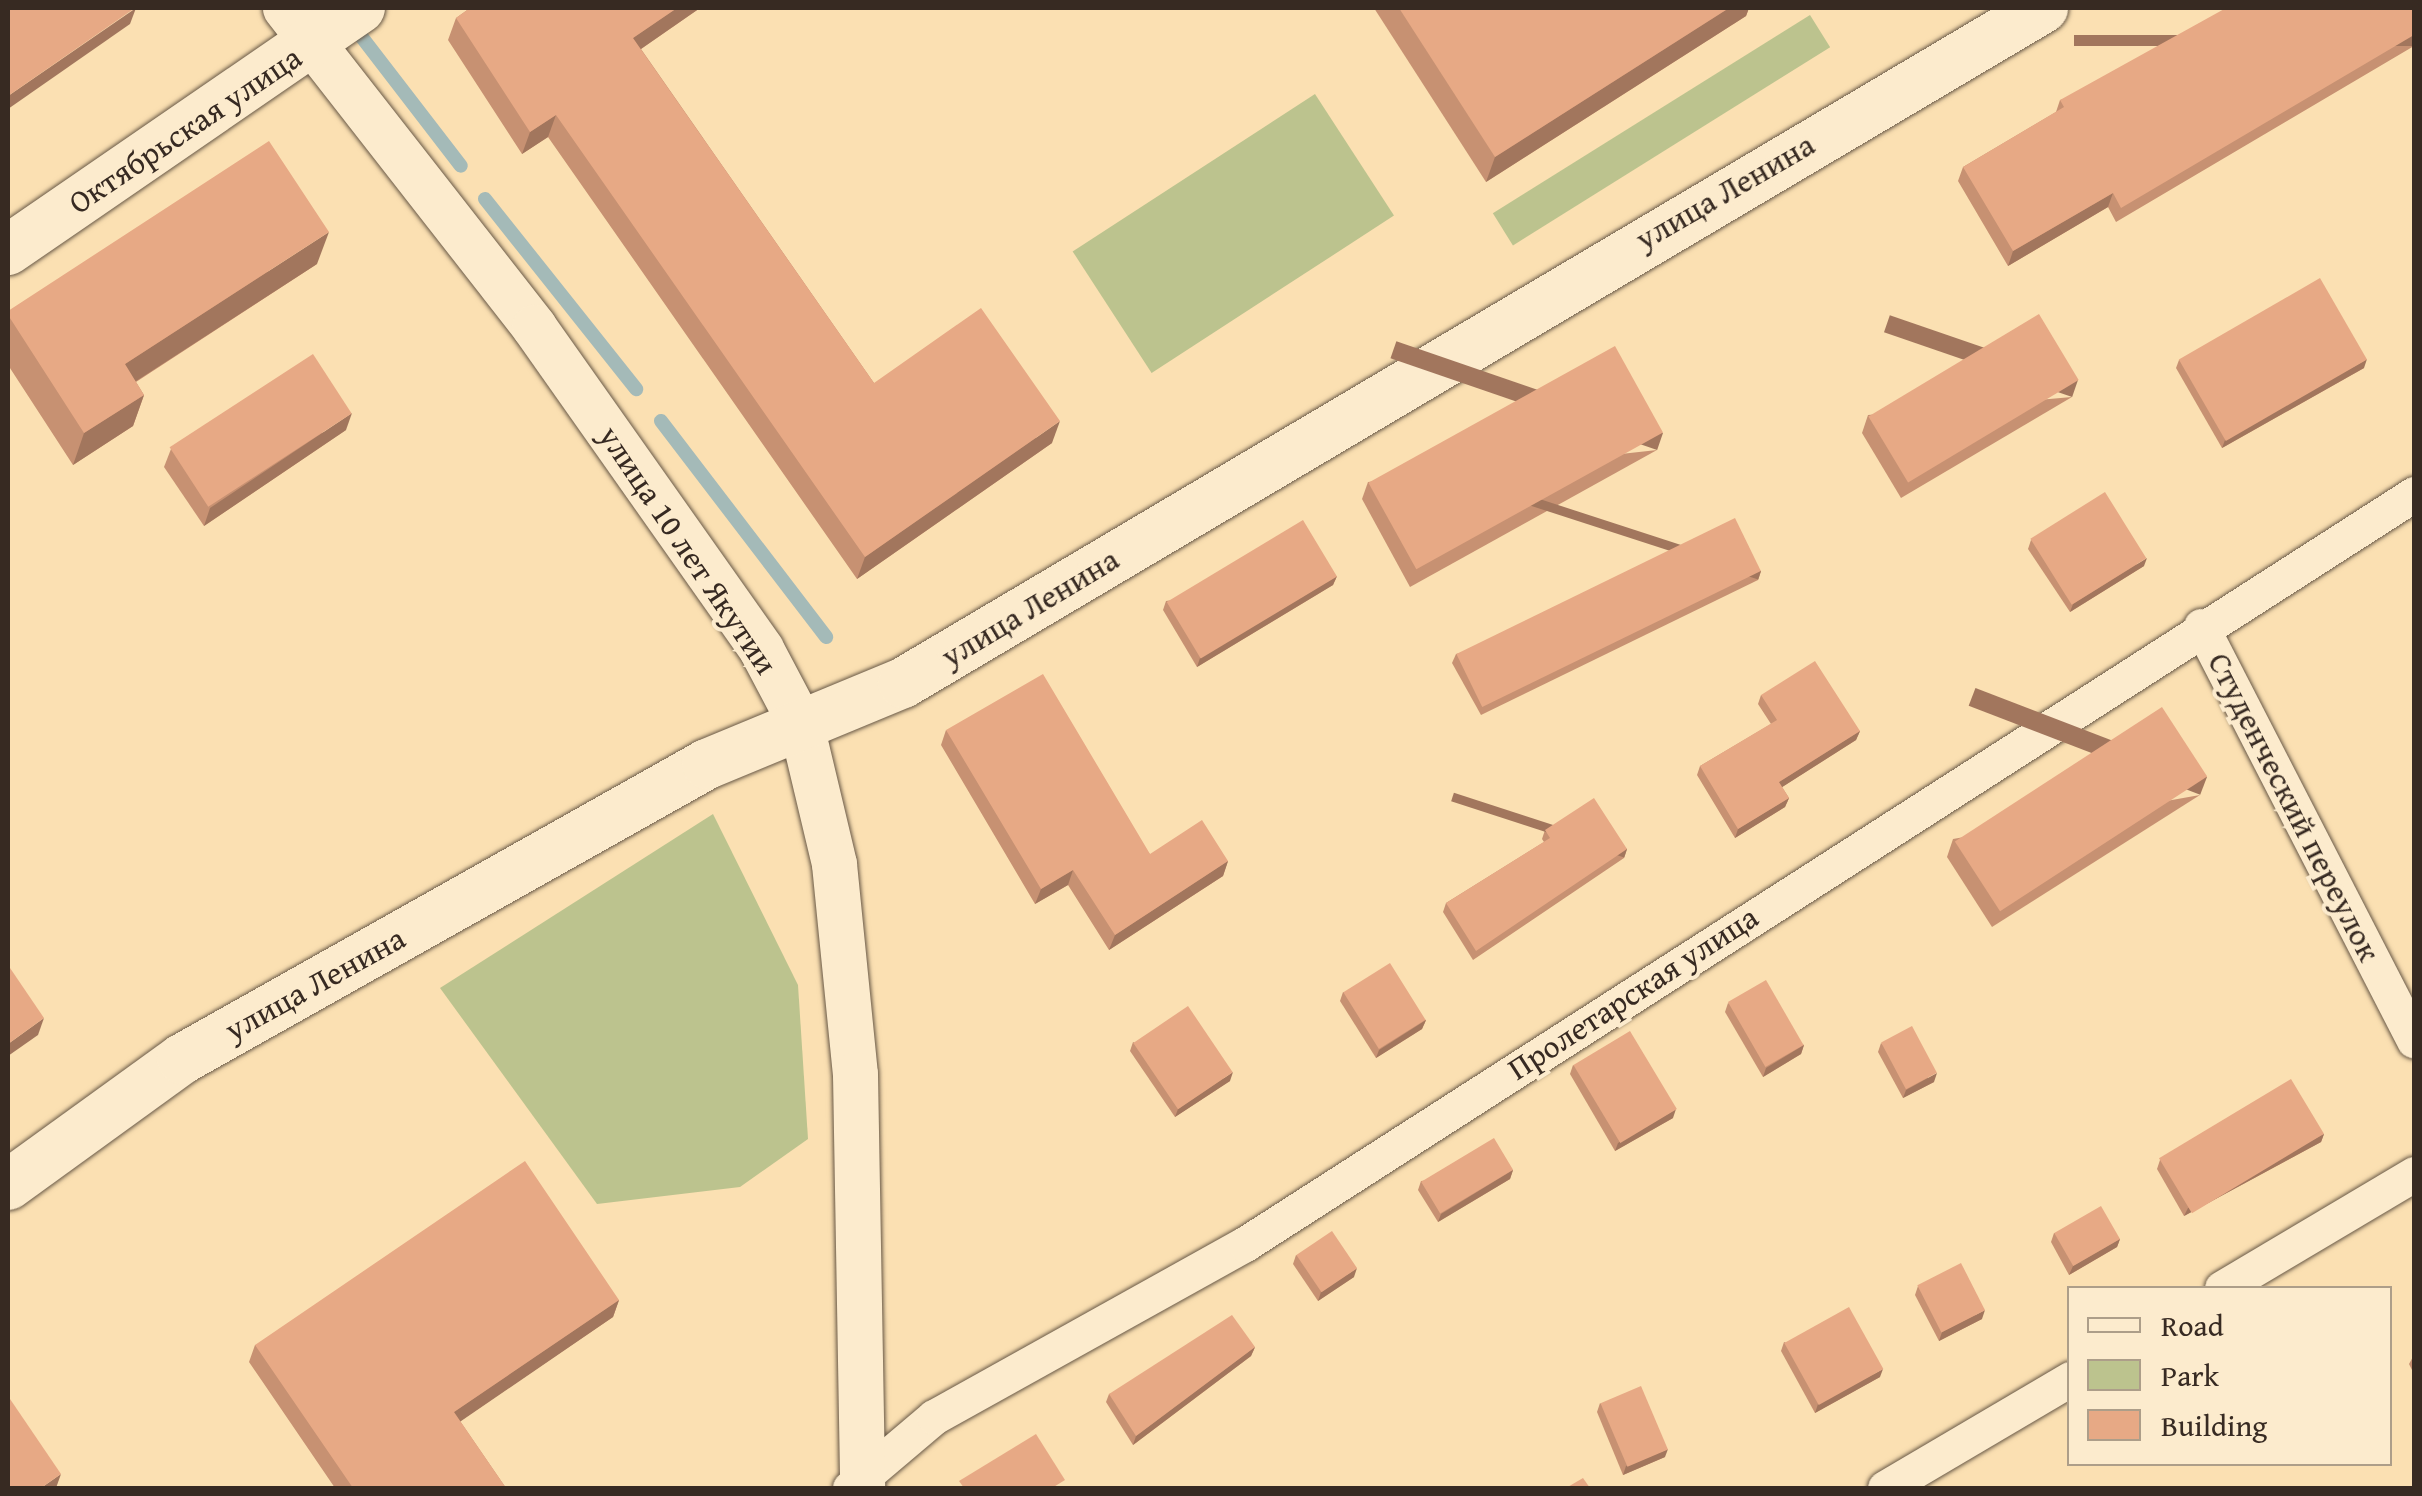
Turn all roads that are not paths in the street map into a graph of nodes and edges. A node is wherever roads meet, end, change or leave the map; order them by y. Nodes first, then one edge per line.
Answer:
1 (360, 8) edge
2 (2043, 8) edge
3 (300, 24) edge
4 (8, 250) edge
5 (2414, 494) edge
6 (2201, 626) junction
7 (800, 725) junction
8 (2414, 1040) edge
9 (2414, 1174) edge
10 (8, 1185) edge
11 (2225, 1286) edge
12 (2067, 1381) edge
13 (858, 1485) edge
14 (1886, 1488) edge

1 - 3 main road, Октябрьская улица
2 - 7 main road, улица Ленина
3 - 4 main road, Октябрьская улица
3 - 7 street, улица 10 лет Якутии
5 - 6 street, Пролетарская улица
6 - 8 street, Студенческий переулок
6 - 13 street, Пролетарская улица
7 - 10 main road, улица Ленина
7 - 13 street, улица 10 лет Якутии
9 - 11 street
12 - 14 street

